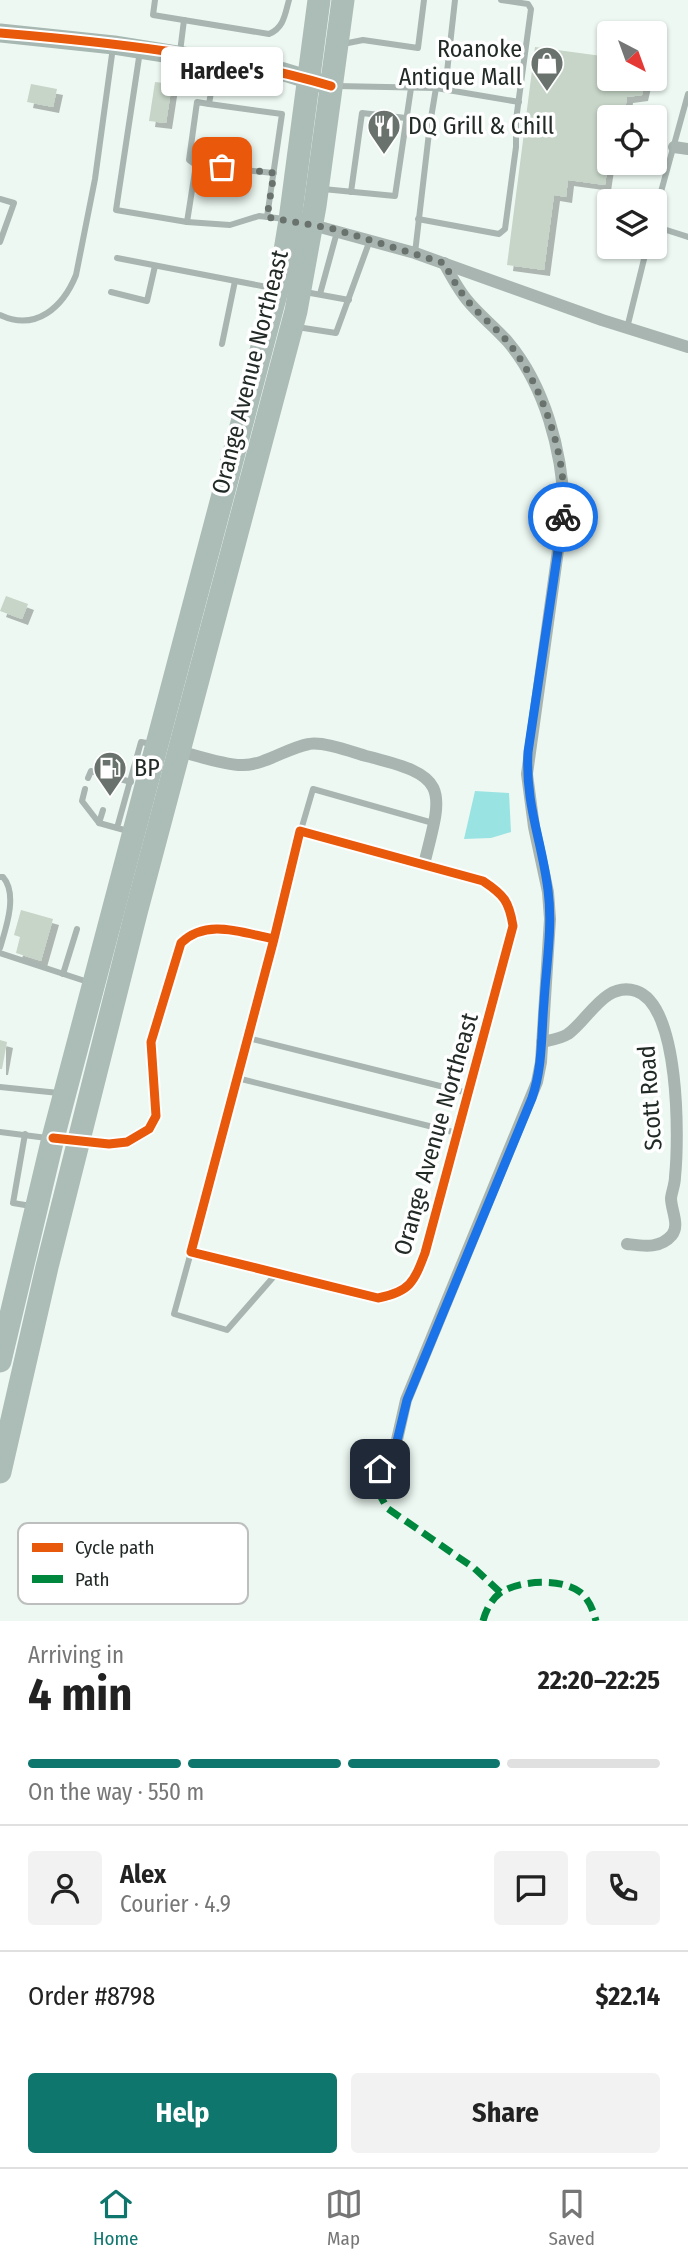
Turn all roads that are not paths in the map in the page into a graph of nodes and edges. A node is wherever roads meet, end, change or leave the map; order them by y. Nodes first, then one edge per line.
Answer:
1 (155, 0) edge
2 (289, 0) edge
3 (319, 0) edge
4 (343, 0) edge
5 (424, 0) edge
6 (455, 0) edge
7 (501, 0) edge
8 (184, 20) junction
9 (0, 33) edge
10 (114, 45) junction
11 (337, 46) junction
12 (140, 49) junction
13 (179, 55) junction
14 (216, 61) junction
15 (320, 83) junction
16 (411, 88) junction
17 (436, 88) junction
18 (688, 94) edge
19 (519, 102) junction
20 (209, 104) junction
21 (406, 118) junction
22 (674, 146) junction
23 (688, 149) edge
24 (197, 165) junction
25 (274, 173) junction
26 (317, 188) junction
27 (662, 189) edge
28 (351, 192) junction
29 (0, 199) edge
30 (267, 217) junction
31 (418, 219) junction
32 (187, 222) junction
33 (301, 222) junction
34 (338, 230) junction
35 (667, 230) edge
36 (688, 237) edge
37 (370, 240) junction
38 (0, 242) edge
39 (415, 253) junction
40 (117, 258) dead end
41 (644, 259) edge
42 (444, 263) junction
43 (155, 266) junction
44 (235, 281) junction
45 (299, 291) junction
46 (111, 292) dead end
47 (349, 300) junction
48 (0, 315) edge
49 (292, 326) junction
50 (627, 328) junction
51 (222, 344) dead end
52 (688, 347) edge
53 (157, 746) junction
54 (180, 751) junction
55 (113, 777) junction
56 (89, 778) dead end
57 (138, 784) junction
58 (111, 785) dead end
59 (85, 789) dead end
60 (103, 810) dead end
61 (99, 822) junction
62 (435, 823) junction
63 (125, 830) junction
64 (300, 831) junction
65 (424, 864) junction
66 (0, 877) edge
67 (77, 929) dead end
68 (274, 939) junction
69 (0, 950) edge
70 (63, 974) junction
71 (93, 984) junction
72 (248, 1038) junction
73 (542, 1042) junction
74 (237, 1079) junction
75 (0, 1087) edge
76 (468, 1093) junction
77 (64, 1094) junction
78 (0, 1132) edge
79 (457, 1133) junction
80 (25, 1135) junction
81 (53, 1139) junction
82 (78, 1142) junction
83 (36, 1207) junction
84 (628, 1244) dead end
85 (191, 1252) junction
86 (276, 1274) junction
87 (0, 1361) edge
88 (380, 1469) dead end
89 (0, 1472) edge

1 - 8 lane
2 - 8 lane
3 - 15 highway, Orange Avenue Northeast
4 - 11 highway, Orange Avenue Northeast
5 - 11 lane
6 - 17 lane
7 - 19 lane
8 - 13 lane
9 - 10 main road
10 - 12 main road
10 - 48 lane
11 - 15 highway, Orange Avenue Northeast
12 - 13 main road
12 - 32 lane
13 - 14 main road
14 - 15 main road
14 - 20 lane
15 - 16 lane
15 - 26 highway, Orange Avenue Northeast
15 - 33 highway, Orange Avenue Northeast
16 - 17 lane
16 - 21 lane
17 - 19 lane
17 - 31 lane
18 - 22 lane
19 - 31 lane
20 - 24 lane
20 - 25 lane
21 - 28 lane
21 - 28 lane
22 - 23 street
22 - 27 lane
24 - 25 lane
24 - 32 lane
25 - 30 lane
26 - 28 lane
26 - 33 highway, Orange Avenue Northeast
29 - 38 lane
30 - 32 lane
30 - 33 lane
31 - 39 lane
33 - 34 street
33 - 45 highway, Orange Avenue Northeast
34 - 37 street
34 - 45 lane
35 - 36 lane
37 - 39 street
37 - 47 lane
39 - 42 street
40 - 43 lane
41 - 50 lane
42 - 50 street
42 - 73 street
43 - 44 lane
43 - 46 lane
44 - 45 lane
44 - 51 lane
45 - 47 lane
45 - 49 highway, Orange Avenue Northeast
45 - 53 highway, Orange Avenue Northeast
47 - 49 lane
49 - 54 highway, Orange Avenue Northeast
50 - 52 street
53 - 54 street
53 - 57 highway, Orange Avenue Northeast
54 - 62 street
54 - 82 highway, Orange Avenue Northeast
55 - 56 lane
55 - 57 lane
55 - 58 lane
57 - 63 highway, Orange Avenue Northeast
59 - 61 lane
60 - 61 lane
61 - 63 lane
62 - 64 lane
62 - 65 street
63 - 71 highway, Orange Avenue Northeast
64 - 65 street, Orange Avenue Northeast
64 - 68 street
65 - 76 street, Orange Avenue Northeast
66 - 69 lane
67 - 70 lane
68 - 72 street
68 - 82 street
69 - 70 lane
70 - 71 lane
71 - 77 highway, Orange Avenue Northeast
72 - 74 street
72 - 76 lane
73 - 84 street, Scott Road
73 - 88 street
74 - 79 lane
74 - 85 street
75 - 77 lane
76 - 79 street, Orange Avenue Northeast
77 - 81 highway, Orange Avenue Northeast
78 - 80 lane
79 - 86 street, Orange Avenue Northeast
80 - 81 lane
80 - 83 lane
81 - 82 street
81 - 83 highway, Orange Avenue Northeast
82 - 89 highway, Orange Avenue Northeast
83 - 87 highway, Orange Avenue Northeast
85 - 86 street, Orange Avenue Northeast
85 - 86 lane

